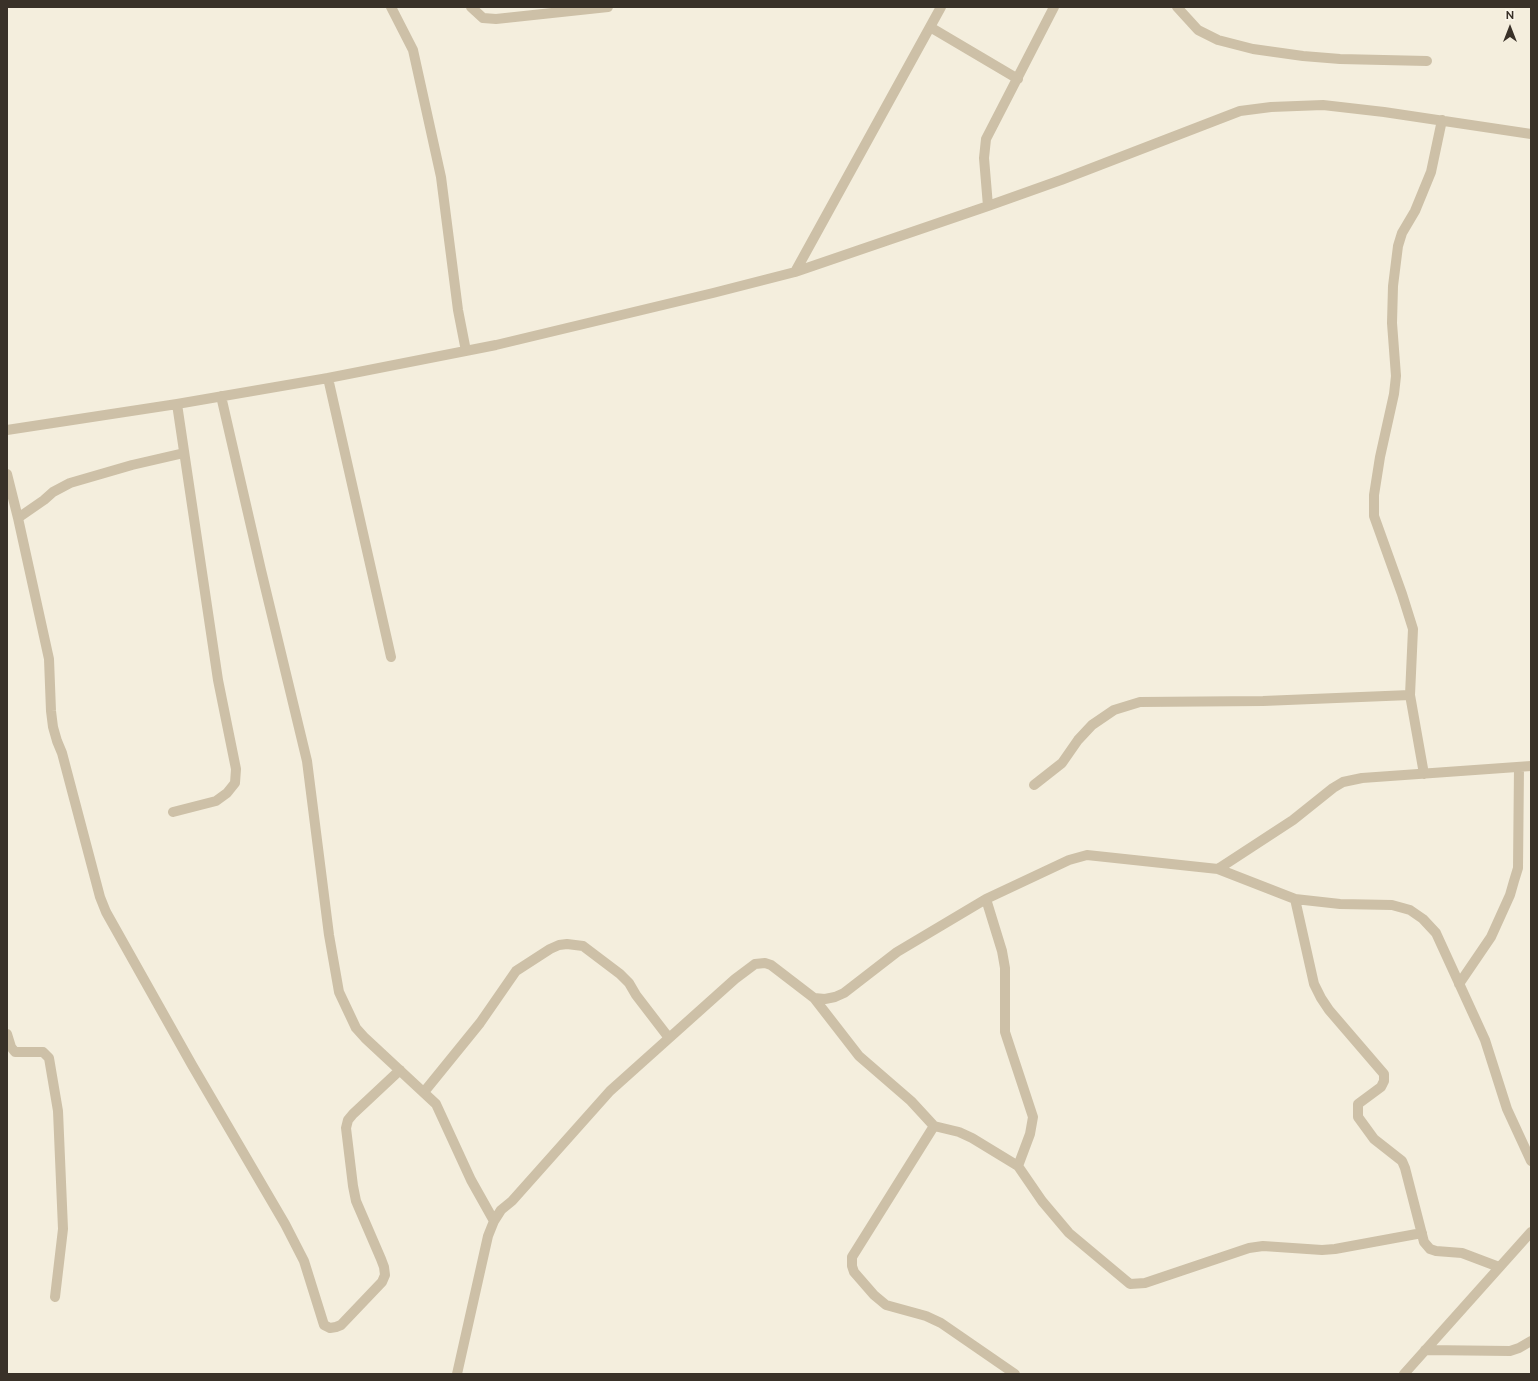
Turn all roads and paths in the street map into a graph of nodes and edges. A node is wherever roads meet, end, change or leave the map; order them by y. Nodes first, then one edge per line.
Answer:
1 (391, 7) edge
2 (471, 7) edge
3 (608, 7) edge
4 (941, 7) edge
5 (1054, 7) edge
6 (1177, 7) edge
7 (930, 27) junction
8 (1427, 61) dead end
9 (1018, 79) junction
10 (1442, 120) junction
11 (1531, 134) edge
12 (988, 206) junction
13 (796, 272) junction
14 (466, 351) junction
15 (328, 378) junction
16 (221, 396) junction
17 (177, 404) junction
18 (7, 430) edge
19 (184, 453) junction
20 (7, 474) edge
21 (18, 518) junction
22 (391, 657) dead end
23 (1410, 695) junction
24 (1531, 766) edge
25 (1519, 767) junction
26 (1424, 774) junction
27 (1034, 785) dead end
28 (173, 812) dead end
29 (1218, 869) junction
30 (986, 899) junction
31 (1295, 899) junction
32 (1459, 984) junction
33 (814, 998) junction
34 (7, 1034) edge
35 (669, 1038) junction
36 (400, 1070) junction
37 (424, 1092) junction
38 (934, 1126) junction
39 (1531, 1161) edge
40 (1018, 1166) junction
41 (494, 1221) junction
42 (1422, 1232) junction
43 (1530, 1235) edge
44 (1499, 1267) junction
45 (55, 1297) dead end
46 (1531, 1341) edge
47 (1425, 1350) junction
48 (457, 1374) edge
49 (1015, 1374) edge
50 (1404, 1374) edge

1 - 14 street
2 - 3 street
4 - 7 street
5 - 9 street
6 - 8 street
7 - 9 street
7 - 13 street
9 - 12 street
10 - 11 street
10 - 12 street
10 - 23 street
12 - 13 street
13 - 14 street
14 - 15 street
15 - 16 street
15 - 22 street
16 - 17 street
16 - 36 street
17 - 18 street
17 - 19 street
19 - 21 street
19 - 28 street
20 - 21 street
21 - 36 street
23 - 26 street
23 - 27 street
24 - 25 street
25 - 26 street
25 - 32 street
26 - 29 street
29 - 30 street
29 - 31 street
30 - 33 street
30 - 40 street
31 - 32 street
31 - 42 street
32 - 39 street
33 - 35 street
33 - 38 street
34 - 45 street
35 - 37 street
35 - 41 street
36 - 37 street
37 - 41 street
38 - 40 street
38 - 49 street
40 - 42 street
41 - 48 street
42 - 44 street
43 - 44 street
44 - 47 street
46 - 47 street
47 - 50 street

